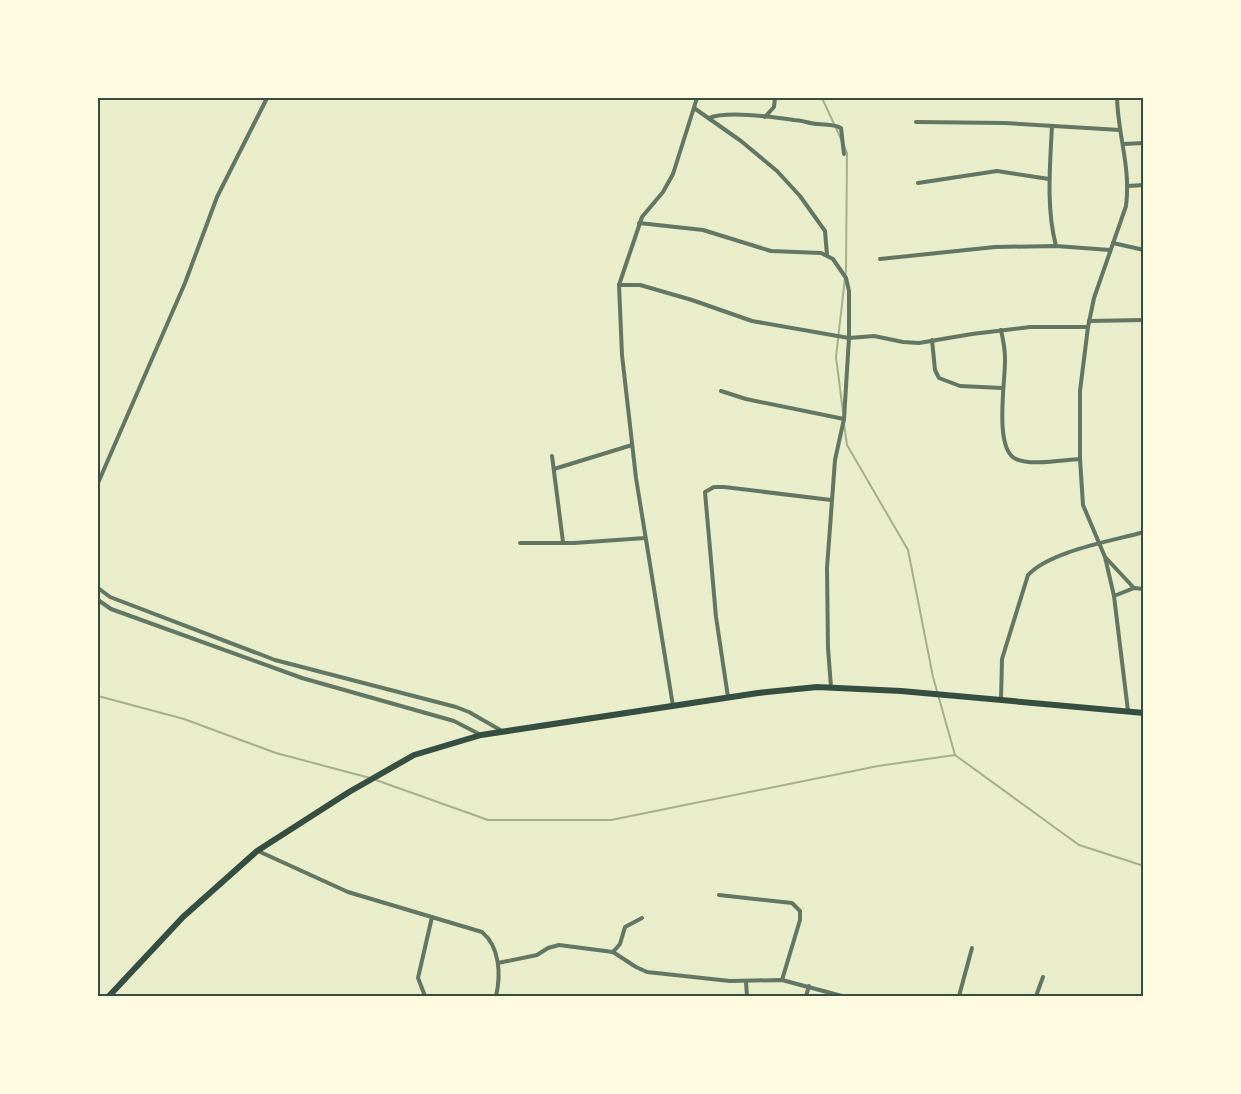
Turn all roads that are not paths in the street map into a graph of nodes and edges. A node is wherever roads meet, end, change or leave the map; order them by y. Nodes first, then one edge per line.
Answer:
1 (267, 98) edge
2 (697, 98) edge
3 (775, 98) edge
4 (1117, 98) edge
5 (694, 108) junction
6 (765, 117) junction
7 (709, 118) junction
8 (916, 122) dead end
9 (1052, 126) junction
10 (1120, 130) junction
11 (1143, 143) edge
12 (1123, 144) junction
13 (843, 154) dead end
14 (1049, 178) junction
15 (918, 183) dead end
16 (1143, 185) edge
17 (1128, 186) junction
18 (639, 223) junction
19 (1113, 243) junction
20 (1056, 246) junction
21 (1110, 250) junction
22 (1143, 250) edge
23 (827, 255) junction
24 (880, 259) dead end
25 (619, 285) junction
26 (1143, 320) edge
27 (1089, 321) junction
28 (1088, 327) junction
29 (1001, 330) junction
30 (849, 338) junction
31 (933, 340) junction
32 (1002, 388) junction
33 (721, 391) dead end
34 (844, 419) junction
35 (632, 445) junction
36 (552, 456) dead end
37 (1080, 459) junction
38 (554, 469) junction
39 (98, 483) edge
40 (831, 500) junction
41 (1143, 532) edge
42 (645, 538) junction
43 (563, 542) junction
44 (520, 543) dead end
45 (1099, 543) junction
46 (1105, 557) junction
47 (98, 588) edge
48 (1134, 588) junction
49 (1143, 589) edge
50 (1114, 596) junction
51 (98, 600) edge
52 (831, 688) junction
53 (728, 697) junction
54 (1001, 701) junction
55 (673, 706) junction
56 (1128, 711) junction
57 (1143, 713) edge
58 (502, 731) junction
59 (481, 735) junction
60 (257, 851) junction
61 (719, 895) dead end
62 (432, 917) junction
63 (642, 918) dead end
64 (972, 948) dead end
65 (613, 952) junction
66 (498, 963) junction
67 (1044, 977) dead end
68 (782, 980) junction
69 (746, 982) junction
70 (809, 986) junction
71 (109, 996) edge
72 (425, 996) edge
73 (496, 996) edge
74 (747, 996) edge
75 (806, 996) edge
76 (842, 996) edge
77 (959, 996) edge
78 (1036, 996) edge

1 - 39 street
2 - 5 street
3 - 6 street
4 - 10 street
5 - 7 street
5 - 18 street
6 - 7 street
6 - 13 street
7 - 23 street
8 - 9 street
9 - 10 street
9 - 14 street
10 - 12 street
11 - 12 street
12 - 17 street
14 - 15 street
14 - 20 street
16 - 17 street
17 - 19 street
18 - 23 street
18 - 25 street
19 - 21 street
19 - 22 street
20 - 21 street
20 - 24 street
21 - 27 street
23 - 30 street
25 - 30 street
25 - 35 street
26 - 27 street
27 - 28 street
28 - 29 street
28 - 37 street
29 - 31 street
29 - 32 street
30 - 31 street
30 - 34 street
31 - 32 street
32 - 37 street
33 - 34 street
34 - 40 street
35 - 38 street
35 - 42 street
36 - 38 street
37 - 45 street
38 - 43 street
40 - 52 street
40 - 53 street
41 - 45 street
42 - 43 street
42 - 55 street
43 - 44 street
45 - 46 street
45 - 54 street
46 - 48 street
46 - 50 street
47 - 58 street
48 - 49 street
48 - 50 street
50 - 56 street
51 - 59 street
52 - 53 highway
52 - 54 highway
53 - 55 highway
54 - 56 highway
55 - 58 highway
56 - 57 highway
58 - 59 highway
59 - 60 highway
60 - 62 street
60 - 71 highway
61 - 68 street
62 - 66 street
62 - 72 street
63 - 65 street
64 - 77 street
65 - 66 street
65 - 69 street
66 - 73 street
67 - 78 street
68 - 69 street
68 - 70 street
69 - 74 street
70 - 75 street
70 - 76 street

